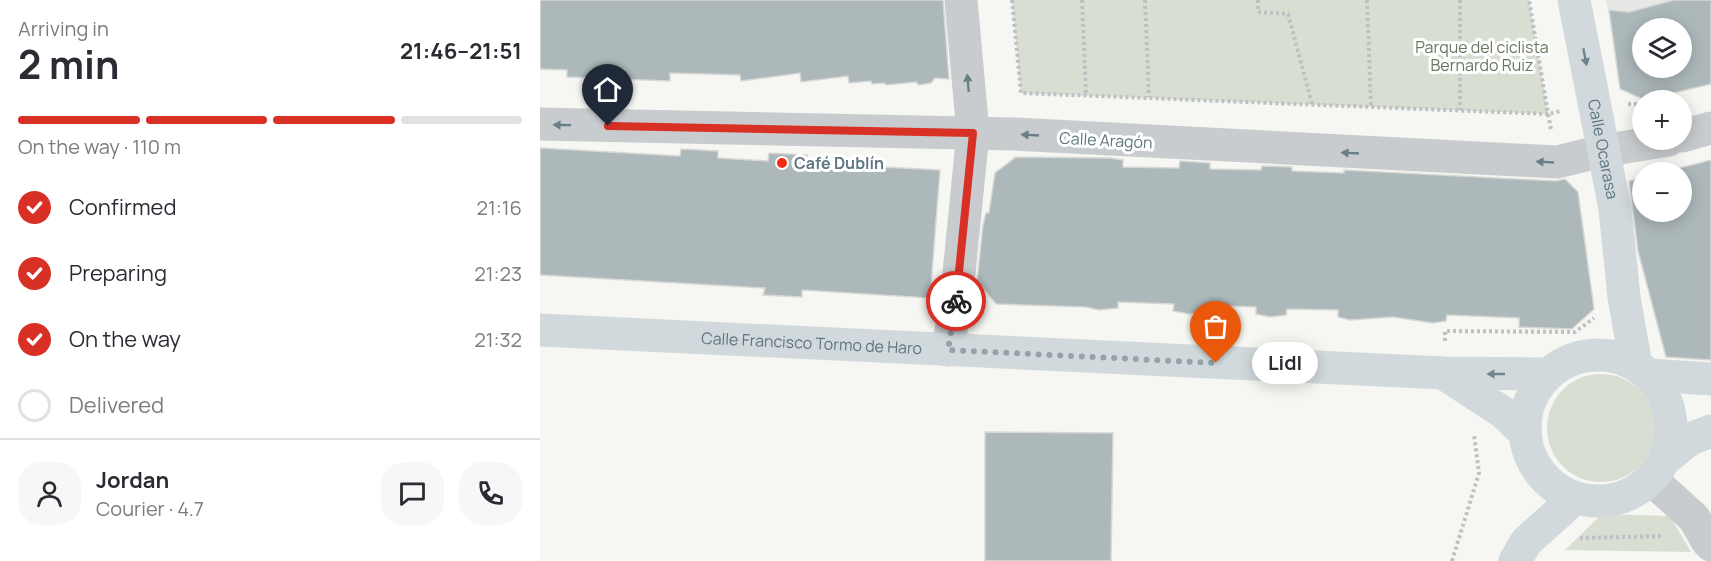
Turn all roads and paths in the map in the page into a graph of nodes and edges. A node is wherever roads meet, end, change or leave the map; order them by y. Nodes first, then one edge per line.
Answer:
1 (961, 0) edge
2 (1012, 0) edge
3 (1082, 0) edge
4 (1145, 0) edge
5 (1258, 0) edge
6 (1367, 0) edge
7 (1460, 0) edge
8 (1529, 0) edge
9 (1574, 0) edge
10 (1086, 94) junction
11 (1149, 97) junction
12 (1312, 104) junction
13 (1371, 106) junction
14 (1460, 110) junction
15 (540, 124) edge
16 (1711, 128) edge
17 (973, 133) junction
18 (1692, 133) edge
19 (1632, 146) edge
20 (1602, 151) junction
21 (1624, 297) junction
22 (540, 330) edge
23 (948, 350) junction
24 (1599, 355) junction
25 (1642, 370) junction
26 (1443, 373) junction
27 (1548, 374) junction
28 (1711, 379) edge
29 (1711, 431) edge
30 (1524, 432) junction
31 (1658, 469) junction
32 (1540, 474) junction
33 (1575, 498) junction
34 (1694, 518) junction
35 (1577, 538) dead end
36 (1711, 545) edge
37 (1520, 551) edge

17 -> 1 street
2 - 10 path
3 - 10 path
4 - 11 path
5 - 12 path
6 - 13 path
7 - 14 path
8 - 14 path
9 -> 20 street, Calle Ocarasa
10 - 11 path
11 - 12 path
12 - 13 path
13 - 14 path
17 -> 15 street, Calle Aragón
16 - 18 street
20 -> 17 street, Calle Aragón
17 - 23 street
19 - 20 street, Calle Aragón
20 - 21 street, Calle Ocarasa
21 - 24 street, Calle Ocarasa
21 - 25 street, Calle Ocarasa
22 - 23 street, Calle Francisco Tormo de Haro
23 - 26 street, Calle Francisco Tormo de Haro
24 - 25 street
24 - 27 street
25 - 28 street
25 - 31 street
27 -> 26 street, Calle Francisco Tormo de Haro
26 - 30 street
27 - 30 street
29 - 31 street
30 - 32 street
31 - 33 street
31 - 34 street
32 - 33 street
32 - 37 street
33 - 37 street
34 - 35 path
34 - 36 street

